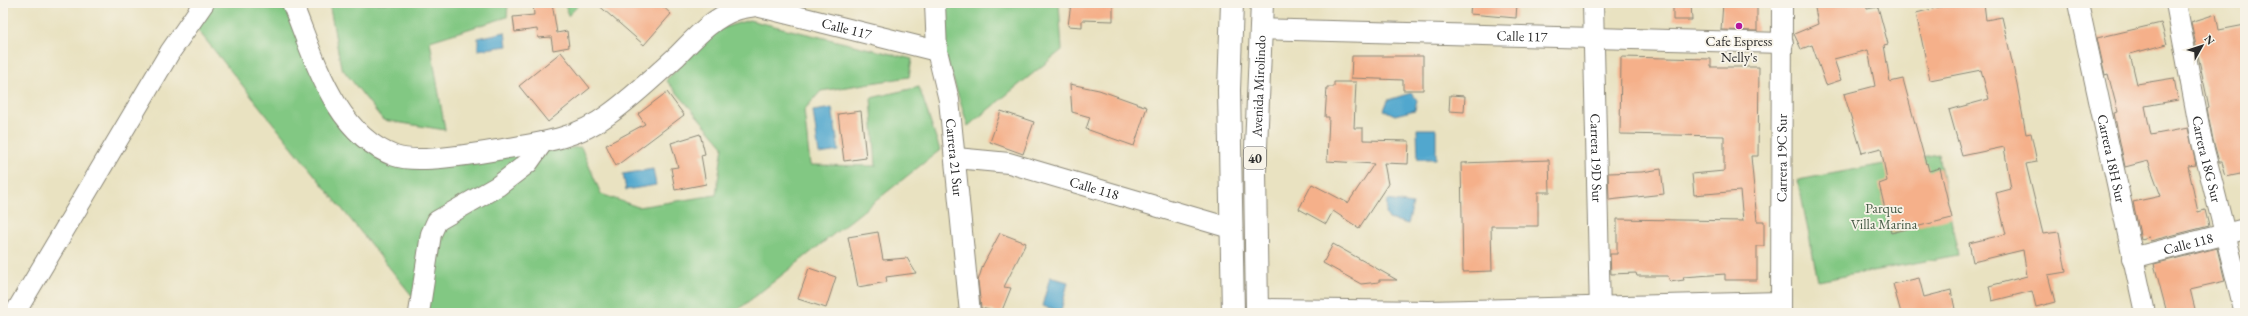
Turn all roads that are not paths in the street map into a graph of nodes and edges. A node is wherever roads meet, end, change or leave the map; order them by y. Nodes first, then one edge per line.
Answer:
1 (204, 3) edge
2 (292, 3) edge
3 (935, 3) edge
4 (1232, 3) edge
5 (1262, 3) edge
6 (1593, 3) edge
7 (1782, 3) edge
8 (2078, 3) edge
9 (2176, 3) edge
10 (1260, 29) junction
11 (1594, 36) junction
12 (1783, 43) junction
13 (937, 51) junction
14 (543, 142) junction
15 (956, 158) junction
16 (1230, 228) junction
17 (2245, 229) edge
18 (2226, 234) junction
19 (2132, 258) junction
20 (1781, 307) edge
21 (1600, 310) edge
22 (1256, 311) edge
23 (14, 313) edge
24 (419, 313) edge
25 (970, 313) edge
26 (1233, 313) edge
27 (2145, 313) edge
28 (2245, 313) edge

1 - 23 street
2 - 14 street, Calle 117
3 - 13 street, Carrera 21 Sur
4 - 16 main road, Avenida Mirolindo / 40
5 - 10 main road, Avenida Mirolindo / 40
6 - 11 street, Carrera 19D Sur
7 - 12 street, Carrera 19C Sur
8 - 19 street, Carrera 18H Sur
9 - 18 street, Carrera 18G Sur
10 - 11 street, Calle 117
10 - 22 main road, Avenida Mirolindo / 40
11 - 12 street, Calle 117
11 - 21 street, Carrera 19D Sur
12 - 20 street, Carrera 19C Sur
13 - 14 street, Calle 117
13 - 15 street, Carrera 21 Sur
14 - 24 street
15 - 16 street, Calle 118
15 - 25 street, Carrera 21 Sur
16 - 26 main road, Avenida Mirolindo / 40
17 - 18 street, Calle 118
18 - 19 street, Calle 118
18 - 28 street, Carrera 18G Sur
19 - 27 street, Carrera 18H Sur
20 - 21 street
21 - 22 street

